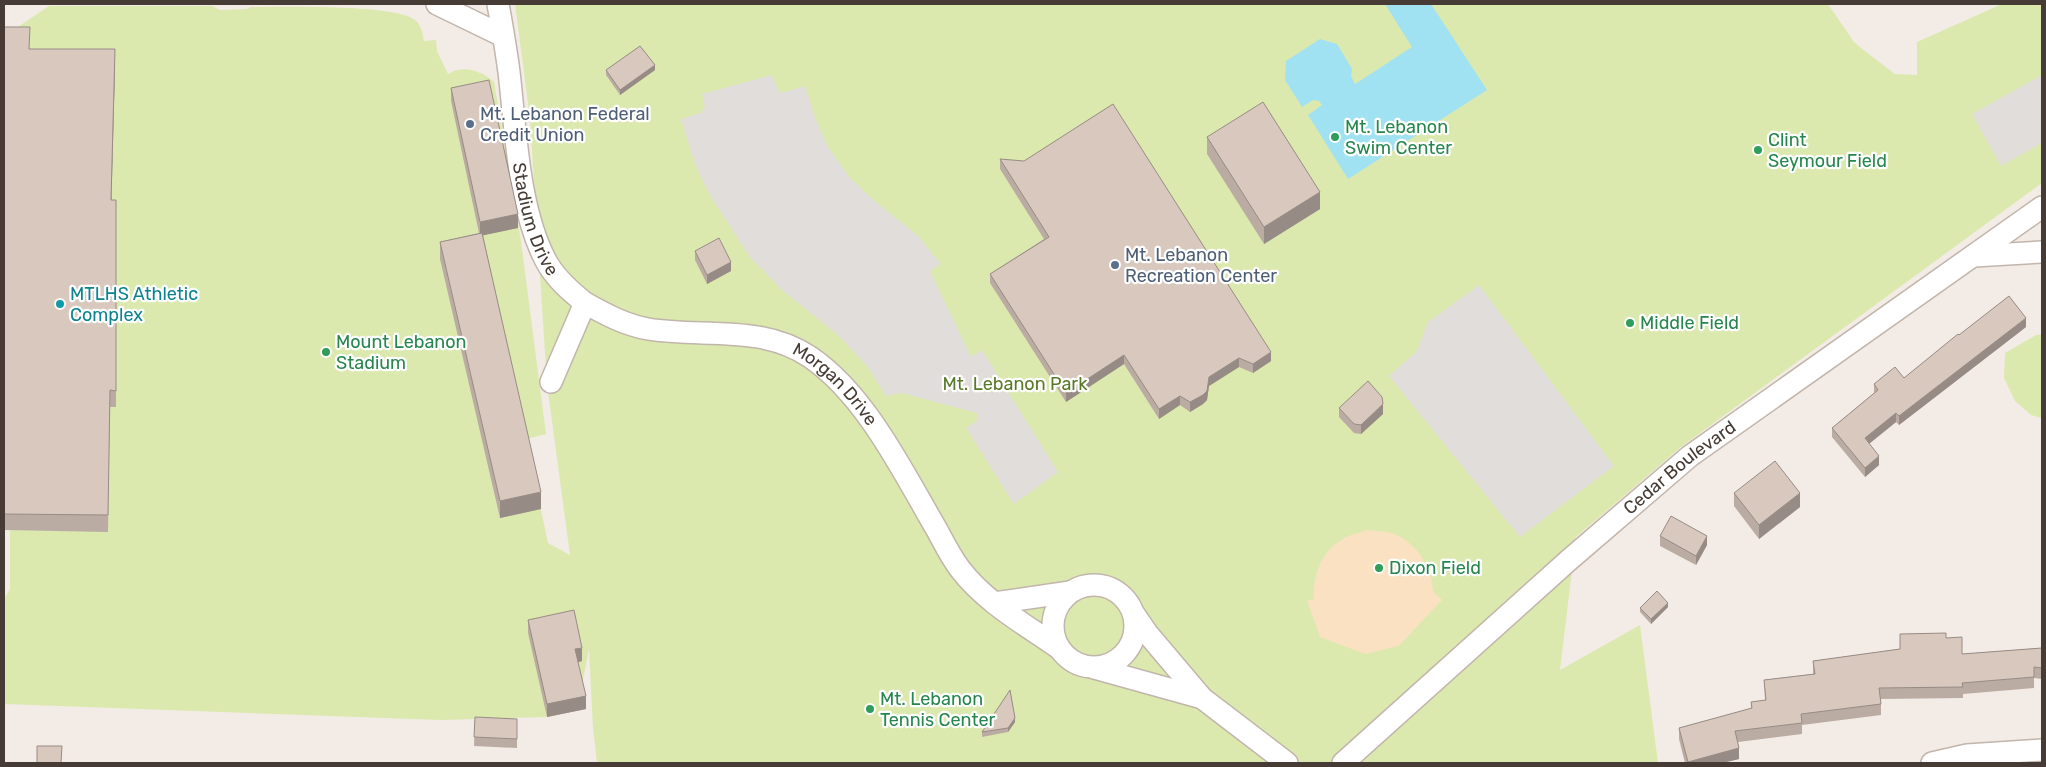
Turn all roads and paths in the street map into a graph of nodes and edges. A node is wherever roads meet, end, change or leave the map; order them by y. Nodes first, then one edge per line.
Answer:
1 (436, 4) edge
2 (498, 4) edge
3 (503, 36) junction
4 (2042, 207) edge
5 (2042, 252) edge
6 (1974, 256) junction
7 (584, 303) junction
8 (551, 382) dead end
9 (1070, 592) junction
10 (994, 602) junction
11 (1134, 614) junction
12 (1060, 650) junction
13 (1091, 667) junction
14 (1202, 698) junction
15 (2042, 750) edge
16 (1287, 763) edge
17 (1343, 763) edge
18 (1932, 763) edge

1 - 3 street
2 - 3 street, Stadium Drive
3 - 7 street, Stadium Drive
4 - 6 street, Cedar Boulevard
5 - 6 street
6 - 17 street, Cedar Boulevard
7 - 8 street
7 - 10 street, Morgan Drive
9 - 10 street
9 - 11 street
9 - 12 street
10 - 12 street, Morgan Drive
11 - 13 street
11 - 14 street
12 - 13 street
13 - 14 street
14 - 16 street
15 - 18 street

